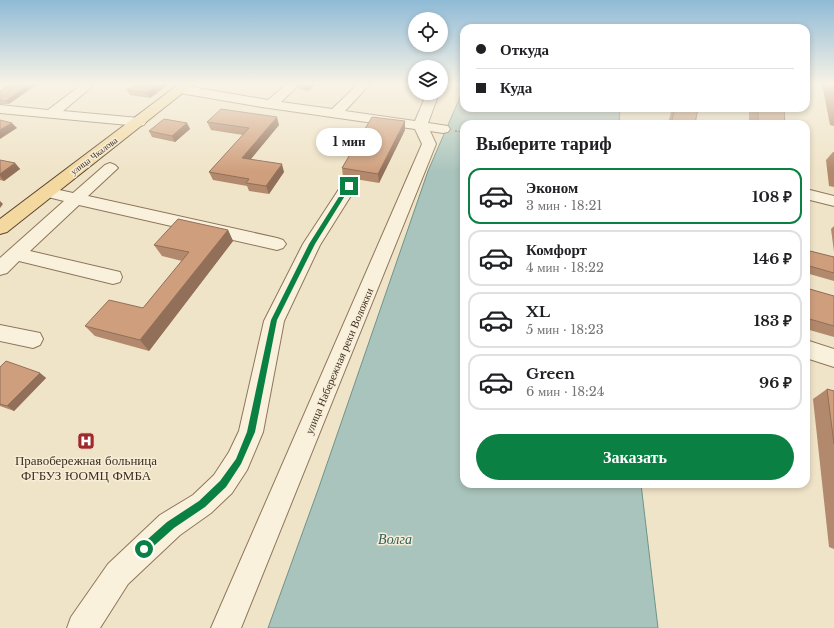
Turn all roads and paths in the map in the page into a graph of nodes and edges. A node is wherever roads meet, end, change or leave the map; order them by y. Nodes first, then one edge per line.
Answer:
1 (44, 113) edge
2 (150, 113) edge
3 (338, 113) edge
4 (425, 113) edge
5 (51, 114) joint
6 (139, 122) junction
7 (420, 125) junction
8 (443, 129) dead end
9 (110, 168) dead end
10 (349, 186) dead end
11 (46, 192) junction
12 (810, 195) edge
13 (76, 198) junction
14 (834, 201) edge
15 (0, 228) edge
16 (277, 244) dead end
17 (16, 254) junction
18 (0, 268) edge
19 (113, 277) dead end
20 (0, 333) edge
21 (33, 339) dead end
22 (810, 350) edge
23 (834, 358) edge
24 (82, 628) edge
25 (226, 628) edge

1 - 5 street
2 - 6 main road, улица Чкалова
3 - 7 street
4 - 7 street
5 - 6 street
6 - 11 main road, улица Чкалова
7 - 8 street
7 - 25 street, улица Набережная реки Воложки
9 - 13 street
10 - 24 street
11 - 13 street
11 - 15 main road, улица Чкалова
12 - 14 street
13 - 16 street
13 - 17 street
17 - 18 street
17 - 19 street
20 - 21 street
22 - 23 street

